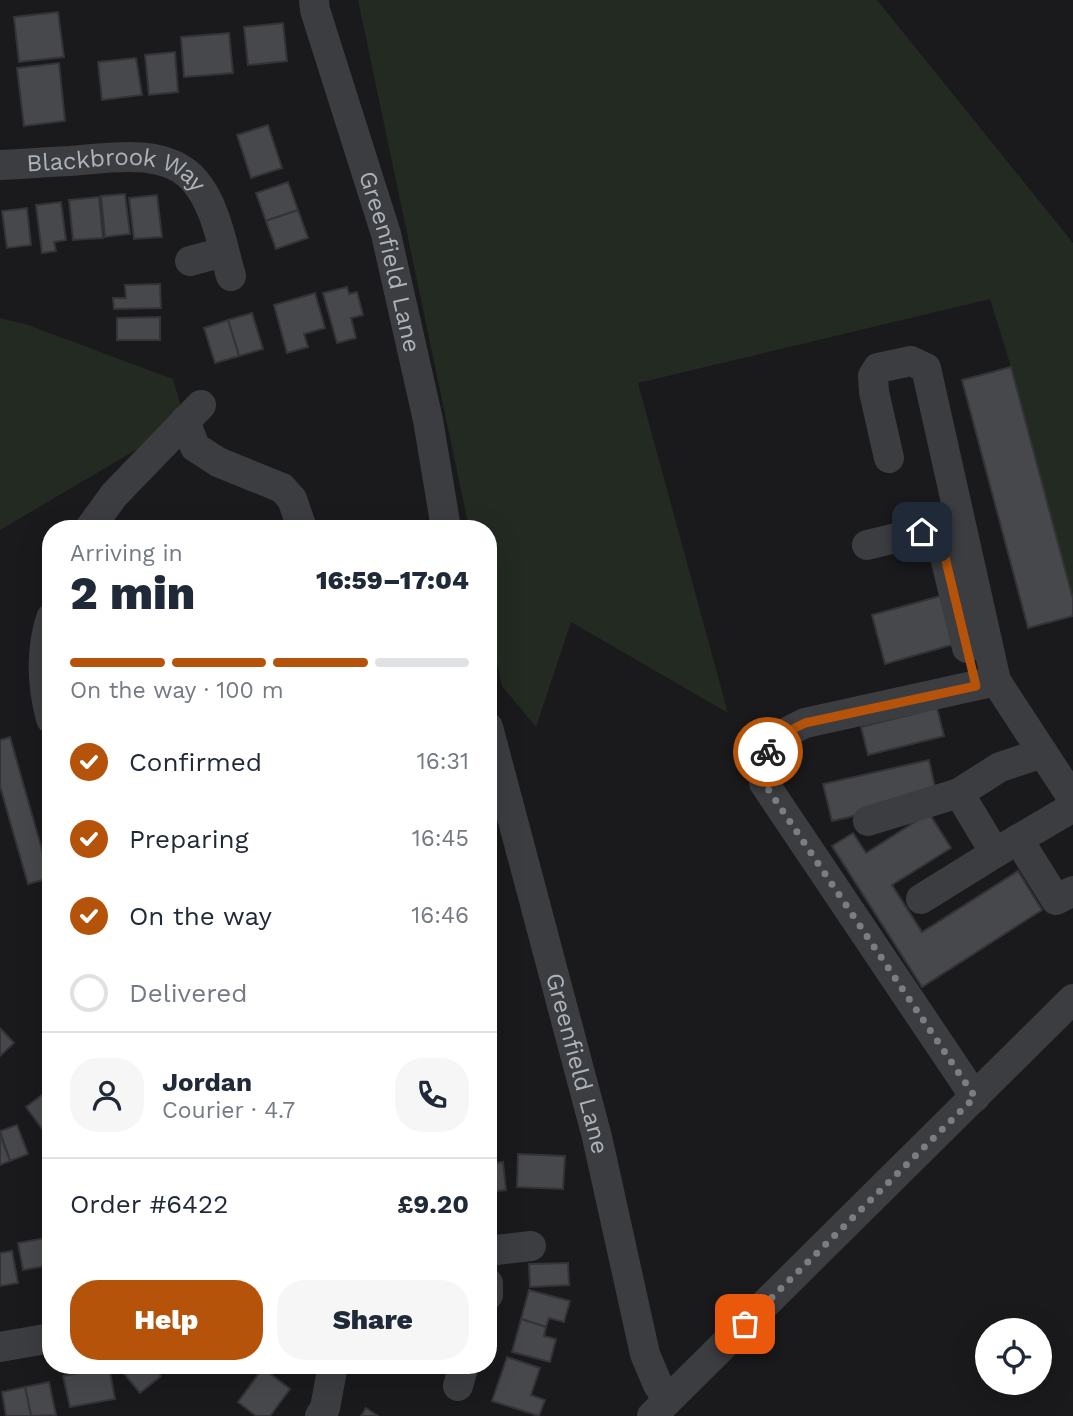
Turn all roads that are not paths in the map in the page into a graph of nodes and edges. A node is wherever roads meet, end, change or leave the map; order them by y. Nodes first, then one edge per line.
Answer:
1 (314, 0) edge
2 (0, 165) edge
3 (190, 261) dead end
4 (890, 458) dead end
5 (96, 520) edge
6 (299, 520) edge
7 (445, 520) edge
8 (867, 545) dead end
9 (986, 684) junction
10 (1043, 753) junction
11 (497, 761) edge
12 (959, 793) junction
13 (1073, 799) edge
14 (1073, 807) edge
15 (868, 821) dead end
16 (1007, 846) junction
17 (1073, 891) edge
18 (922, 899) dead end
19 (1073, 999) edge
20 (975, 1097) junction
21 (531, 1246) dead end
22 (497, 1250) edge
23 (42, 1340) edge
24 (0, 1347) edge
25 (331, 1374) edge
26 (660, 1408) edge
27 (320, 1416) edge

1 - 7 street, Greenfield Lane
2 - 3 street, Blackbrook Way
4 - 9 street
5 - 6 street
8 - 9 street
9 - 10 street
9 - 20 street
10 - 12 street
10 - 13 street
11 - 26 street, Greenfield Lane
12 - 15 street
12 - 16 street
14 - 16 street
16 - 17 street
16 - 18 street
19 - 20 street
20 - 26 street
21 - 22 street
23 - 24 street
25 - 27 street

